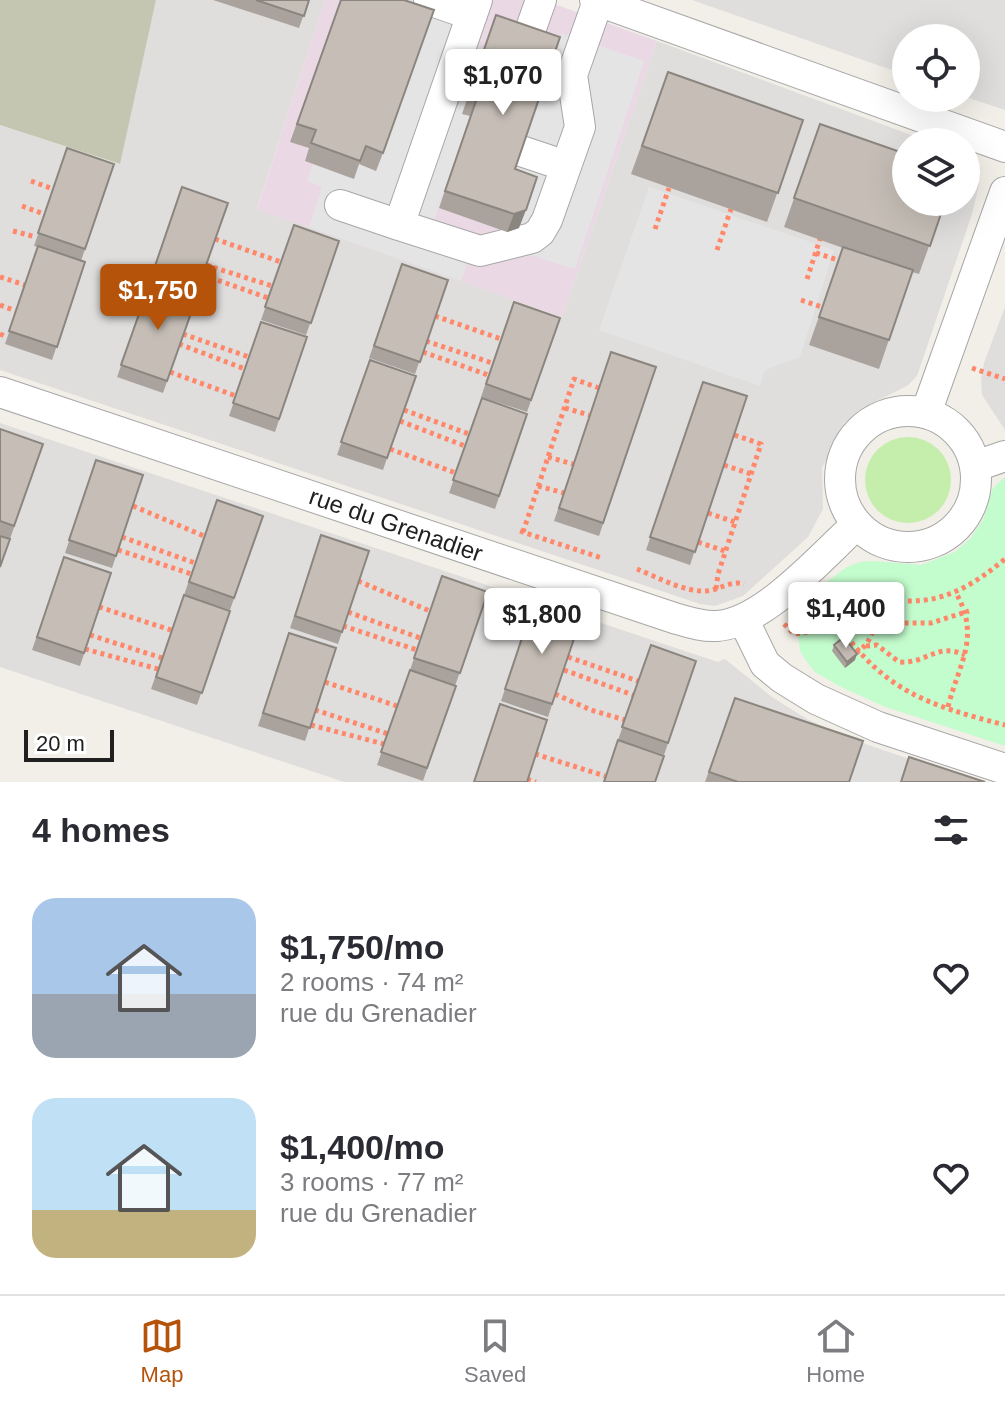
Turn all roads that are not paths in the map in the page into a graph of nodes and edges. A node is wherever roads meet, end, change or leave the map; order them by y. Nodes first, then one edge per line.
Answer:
1 (429, 0) edge
2 (541, 0) edge
3 (597, 0) edge
4 (475, 8) edge
5 (530, 31) edge
6 (1005, 147) edge
7 (521, 151) edge
8 (566, 166) junction
9 (1005, 192) edge
10 (340, 205) dead end
11 (399, 225) junction
12 (0, 392) edge
13 (926, 413) junction
14 (1005, 456) edge
15 (976, 466) junction
16 (857, 524) junction
17 (743, 619) junction
18 (1005, 769) edge

1 - 4 street
2 - 5 street
3 - 6 street
3 - 8 street
4 - 11 street
7 - 8 street
8 - 11 street
9 - 13 street
10 - 11 street
12 - 17 street, rue du Grenadier
13 - 15 street
13 - 16 street
14 - 15 street
15 - 16 street
16 - 17 street, rue du Grenadier
17 - 18 street

